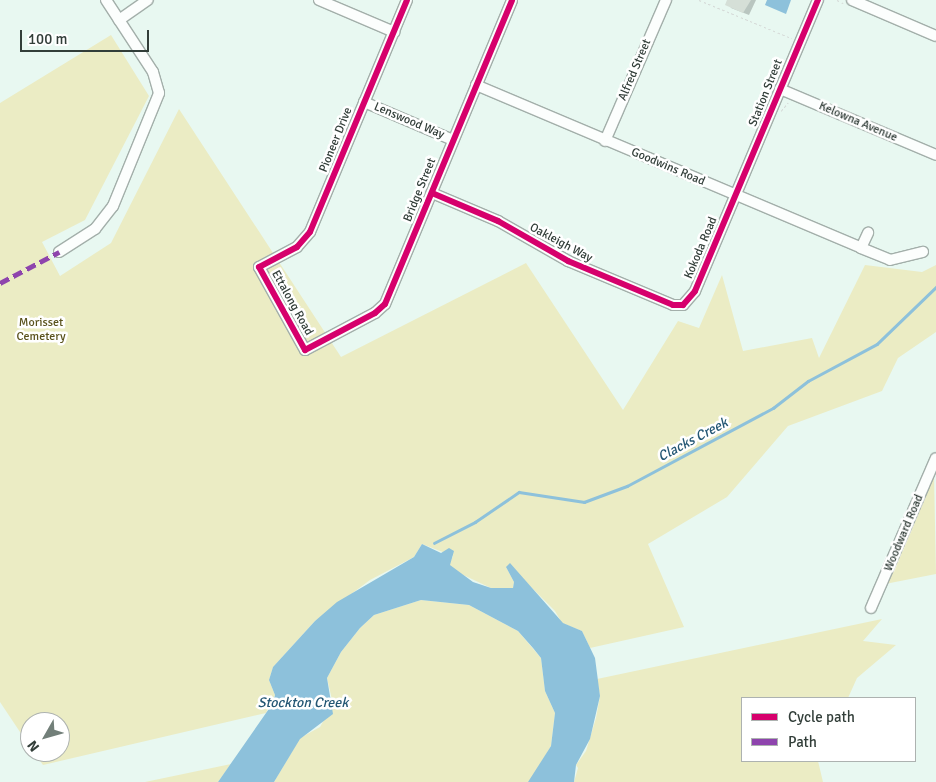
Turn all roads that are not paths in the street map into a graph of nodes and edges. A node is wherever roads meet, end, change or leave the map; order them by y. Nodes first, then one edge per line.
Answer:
1 (106, 0) edge
2 (148, 0) edge
3 (319, 0) edge
4 (407, 0) edge
5 (512, 0) edge
6 (666, 0) edge
7 (818, 0) edge
8 (852, 0) edge
9 (119, 20) junction
10 (394, 32) junction
11 (936, 36) edge
12 (476, 85) junction
13 (780, 89) junction
14 (364, 102) junction
15 (454, 140) junction
16 (605, 141) junction
17 (936, 155) edge
18 (432, 193) junction
19 (736, 195) junction
20 (868, 233) dead end
21 (861, 248) junction
22 (59, 252) dead end
23 (923, 252) dead end
24 (259, 267) joint
25 (683, 305) joint
26 (305, 350) joint
27 (936, 458) edge
28 (871, 608) dead end

1 - 9 street
2 - 9 street
3 - 10 street
4 - 10 street, Pioneer Drive
5 - 12 street, Bridge Street
6 - 16 street, Alfred Street
7 - 13 street, Station Street
8 - 11 street
9 - 22 street
10 - 14 street, Pioneer Drive
12 - 15 street, Bridge Street
12 - 16 street, Goodwins Road
13 - 17 street, Kelowna Avenue
13 - 19 street, Station Street
14 - 15 street, Lenswood Way
14 - 24 street, Pioneer Drive
15 - 18 street, Bridge Street
16 - 19 street, Goodwins Road
18 - 25 street, Oakleigh Way
18 - 26 street, Bridge Street
19 - 21 street, Goodwins Road
19 - 25 street, Kokoda Road
20 - 21 street
21 - 23 street, Goodwins Road
24 - 26 street, Ettalong Road
27 - 28 street, Woodward Road

